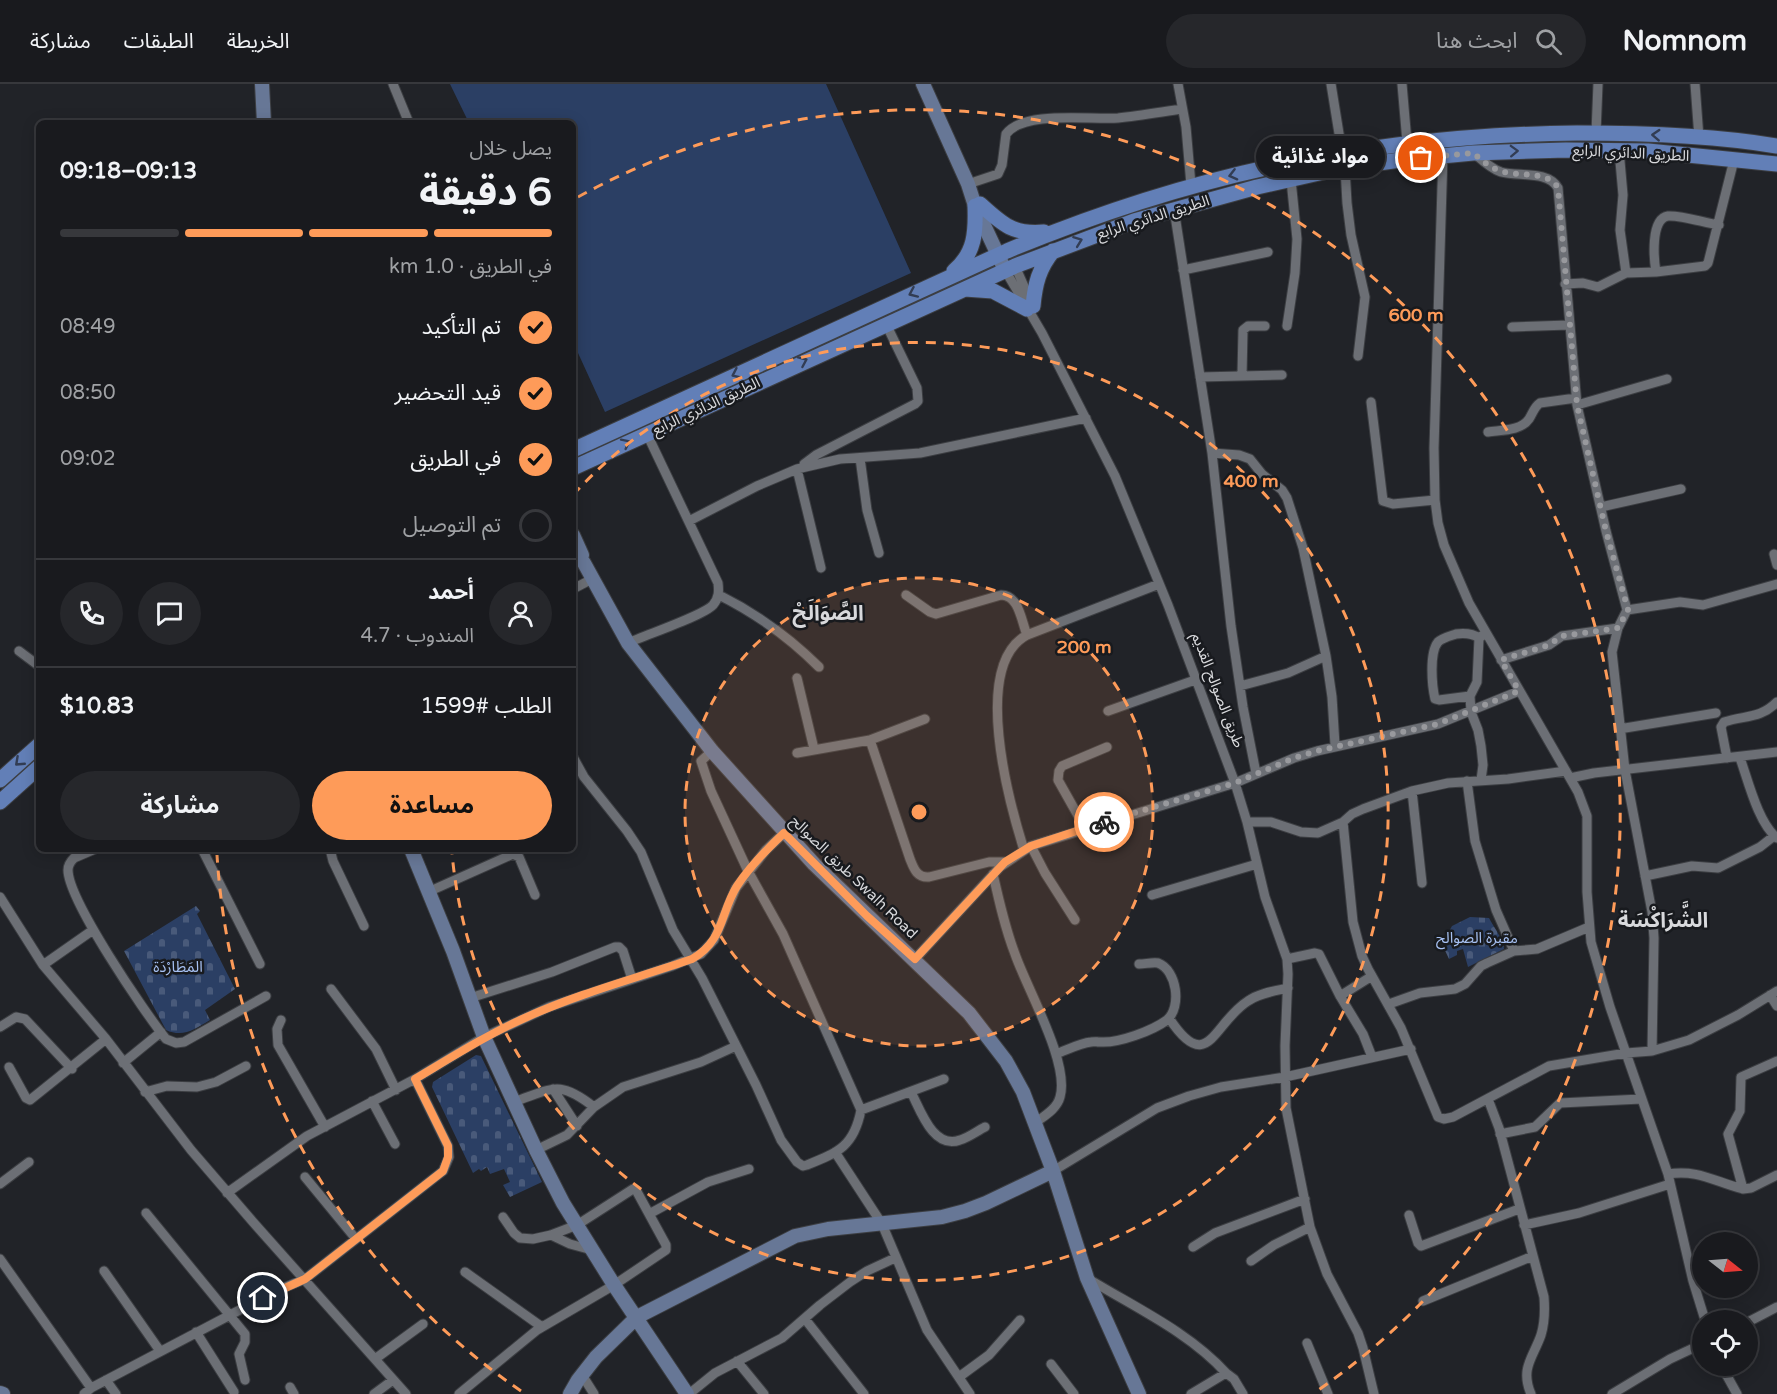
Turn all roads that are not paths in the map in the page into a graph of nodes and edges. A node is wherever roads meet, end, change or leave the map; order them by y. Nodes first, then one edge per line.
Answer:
1 (262, 84) edge
2 (393, 84) edge
3 (923, 84) edge
4 (1178, 84) edge
5 (1331, 84) edge
6 (1402, 84) edge
7 (1598, 84) edge
8 (1695, 84) edge
9 (1182, 109) junction
10 (264, 120) edge
11 (408, 120) edge
12 (1596, 133) junction
13 (1700, 138) junction
14 (1444, 139) junction
15 (1407, 142) junction
16 (1777, 146) edge
17 (1619, 150) junction
18 (1342, 152) junction
19 (1473, 153) junction
20 (1443, 156) junction
21 (1734, 160) junction
22 (1777, 164) edge
23 (1345, 168) junction
24 (1291, 180) junction
25 (1191, 185) junction
26 (974, 197) junction
27 (1174, 209) junction
28 (1719, 225) junction
29 (1056, 230) junction
30 (1055, 250) junction
31 (1268, 252) dead end
32 (1002, 253) junction
33 (1010, 268) junction
34 (1183, 270) junction
35 (1656, 272) junction
36 (1626, 273) junction
37 (946, 278) junction
38 (1565, 284) junction
39 (962, 289) junction
40 (1030, 307) junction
41 (886, 324) junction
42 (1569, 325) junction
43 (1265, 326) dead end
44 (1287, 326) dead end
45 (1512, 327) dead end
46 (1358, 356) dead end
47 (1242, 375) junction
48 (1282, 375) dead end
49 (1200, 377) junction
50 (1667, 379) dead end
51 (1371, 402) dead end
52 (1577, 402) junction
53 (1086, 418) junction
54 (1488, 432) dead end
55 (647, 434) junction
56 (576, 449) edge
57 (1212, 453) junction
58 (598, 457) junction
59 (860, 458) junction
60 (576, 467) edge
61 (797, 469) junction
62 (576, 478) edge
63 (1681, 489) dead end
64 (1435, 500) junction
65 (1601, 507) junction
66 (690, 521) junction
67 (576, 543) edge
68 (576, 553) edge
69 (879, 553) dead end
70 (1774, 554) dead end
71 (584, 563) junction
72 (1777, 565) edge
73 (821, 568) dead end
74 (592, 579) junction
75 (1160, 584) junction
76 (1777, 584) edge
77 (576, 588) edge
78 (718, 595) junction
79 (906, 595) dead end
80 (1628, 610) junction
81 (1618, 628) junction
82 (1027, 635) junction
83 (1482, 635) junction
84 (628, 643) junction
85 (19, 651) dead end
86 (1326, 656) junction
87 (1501, 660) junction
88 (36, 664) edge
89 (819, 667) dead end
90 (797, 678) dead end
91 (1195, 680) junction
92 (1240, 686) junction
93 (1519, 691) junction
94 (1470, 696) junction
95 (1777, 702) edge
96 (1108, 711) dead end
97 (1471, 712) junction
98 (1716, 713) dead end
99 (925, 719) dead end
100 (1619, 729) junction
101 (870, 740) junction
102 (1335, 745) junction
103 (1107, 747) dead end
104 (36, 749) edge
105 (814, 749) junction
106 (712, 751) junction
107 (1777, 752) edge
108 (797, 753) dead end
109 (1727, 758) junction
110 (1740, 758) junction
111 (576, 762) edge
112 (36, 769) edge
113 (1625, 770) junction
114 (1256, 773) junction
115 (1568, 774) junction
116 (1481, 780) junction
117 (1467, 781) junction
118 (1235, 783) junction
119 (6, 785) edge
120 (1412, 791) junction
121 (0, 802) edge
122 (0, 808) edge
123 (1247, 822) junction
124 (1343, 822) junction
125 (1084, 828) junction
126 (784, 833) junction
127 (1776, 837) edge
128 (1028, 848) junction
129 (87, 852) edge
130 (204, 852) edge
131 (331, 852) edge
132 (412, 852) edge
133 (1005, 862) junction
134 (1257, 864) junction
135 (748, 871) junction
136 (993, 874) junction
137 (1645, 876) junction
138 (1422, 883) dead end
139 (428, 892) junction
140 (536, 895) dead end
141 (1152, 895) dead end
142 (0, 897) edge
143 (1075, 920) dead end
144 (364, 926) dead end
145 (1589, 927) junction
146 (93, 930) junction
147 (1514, 951) junction
148 (692, 959) junction
149 (915, 959) junction
150 (1287, 960) junction
151 (260, 964) dead end
152 (1139, 964) dead end
153 (43, 965) junction
154 (1372, 976) junction
155 (632, 979) junction
156 (1288, 987) junction
157 (331, 989) dead end
158 (1774, 993) edge
159 (266, 996) dead end
160 (1340, 996) junction
161 (470, 998) junction
162 (1389, 1004) junction
163 (1777, 1006) edge
164 (1169, 1018) junction
165 (281, 1020) dead end
166 (0, 1027) edge
167 (161, 1032) junction
168 (484, 1037) junction
169 (106, 1039) junction
170 (736, 1046) junction
171 (1411, 1049) junction
172 (1652, 1051) junction
173 (1626, 1053) junction
174 (1056, 1054) junction
175 (1372, 1057) junction
176 (1777, 1060) edge
177 (123, 1064) junction
178 (246, 1066) dead end
179 (9, 1067) dead end
180 (72, 1069) junction
181 (1285, 1077) junction
182 (415, 1079) junction
183 (945, 1079) dead end
184 (553, 1089) junction
185 (396, 1090) junction
186 (145, 1092) junction
187 (910, 1092) junction
188 (1488, 1099) junction
189 (1641, 1099) junction
190 (372, 1101) junction
191 (513, 1102) junction
192 (594, 1107) junction
193 (861, 1110) junction
194 (1035, 1123) junction
195 (577, 1126) junction
196 (325, 1127) junction
197 (985, 1127) dead end
198 (1500, 1134) junction
199 (395, 1144) dead end
200 (536, 1150) junction
201 (835, 1152) junction
202 (29, 1162) dead end
203 (749, 1169) dead end
204 (1053, 1171) junction
205 (1668, 1174) junction
206 (1777, 1175) edge
207 (305, 1177) dead end
208 (0, 1184) edge
209 (1670, 1184) junction
210 (1743, 1189) junction
211 (227, 1193) junction
212 (1305, 1199) junction
213 (1519, 1209) junction
214 (146, 1213) dead end
215 (650, 1214) junction
216 (1409, 1215) dead end
217 (503, 1217) dead end
218 (882, 1224) junction
219 (1524, 1225) junction
220 (577, 1226) junction
221 (1310, 1227) junction
222 (551, 1235) junction
223 (356, 1239) junction
224 (1193, 1246) dead end
225 (592, 1250) junction
226 (1533, 1256) junction
227 (895, 1258) junction
228 (0, 1259) edge
229 (1251, 1261) dead end
230 (104, 1271) dead end
231 (465, 1272) dead end
232 (1087, 1278) junction
233 (305, 1279) junction
234 (614, 1285) junction
235 (1423, 1300) dead end
236 (1777, 1307) edge
237 (1702, 1310) edge
238 (229, 1316) junction
239 (637, 1317) junction
240 (1758, 1317) edge
241 (805, 1319) junction
242 (1020, 1320) dead end
243 (423, 1324) dead end
244 (542, 1327) junction
245 (196, 1332) junction
246 (1307, 1343) dead end
247 (1692, 1349) edge
248 (160, 1351) junction
249 (375, 1359) junction
250 (737, 1361) junction
251 (1051, 1364) dead end
252 (1226, 1373) junction
253 (582, 1375) junction
254 (1727, 1376) edge
255 (959, 1377) junction
256 (106, 1380) junction
257 (245, 1380) dead end
258 (393, 1380) junction
259 (87, 1391) edge
260 (234, 1392) dead end
261 (967, 1393) edge
262 (116, 1394) edge
263 (374, 1394) edge
264 (406, 1394) edge
265 (459, 1394) edge
266 (570, 1394) edge
267 (594, 1394) edge
268 (688, 1394) edge
269 (764, 1394) edge
270 (864, 1394) edge
271 (1074, 1394) edge
272 (1139, 1394) edge
273 (1191, 1394) edge
274 (1243, 1394) edge
275 (1328, 1394) edge
276 (1374, 1394) edge
277 (1531, 1394) edge
278 (1612, 1394) edge
279 (1737, 1394) edge

1 - 10 street
2 - 11 street
3 - 26 street, طريق الصوالح القديم
4 - 9 street
5 - 18 street
6 - 15 street
7 - 12 street
8 - 13 street
9 - 25 street
9 - 26 street
13 -> 12 main road, الطريق الدائري الرابع
12 - 14 main road, الطريق الدائري الرابع
13 - 16 main road, الطريق الدائري الرابع
14 - 15 main road, الطريق الدائري الرابع
14 - 20 street
15 - 18 main road, الطريق الدائري الرابع
19 -> 17 main road, الطريق الدائري الرابع
17 - 21 main road, الطريق الدائري الرابع
17 - 36 street
18 -> 25 main road, الطريق الدائري الرابع
19 - 20 main road, الطريق الدائري الرابع
19 - 38 street
20 - 23 main road, الطريق الدائري الرابع
20 - 64 street
21 - 22 main road, الطريق الدائري الرابع
21 - 28 street
23 - 24 main road, الطريق الدائري الرابع
23 - 46 street
24 - 27 main road, الطريق الدائري الرابع
24 - 44 street
25 - 29 main road, الطريق الدائري الرابع
26 - 29 main road
26 - 32 street, طريق الصوالح القديم
26 - 37 main road
30 -> 27 main road, الطريق الدائري الرابع
27 - 34 street
28 - 35 street
28 - 35 street
29 - 32 main road, الطريق الدائري الرابع
30 - 33 main road, الطريق الدائري الرابع
30 - 40 main road
31 - 34 street
32 - 33 street, طريق الصوالح القديم
32 - 37 main road, الطريق الدائري الرابع
33 - 39 main road, الطريق الدائري الرابع
33 - 40 street, طريق الصوالح القديم
34 - 49 street
35 - 36 street
36 - 38 street
37 -> 56 main road, الطريق الدائري الرابع
38 - 42 street
39 - 40 main road
39 - 41 main road, الطريق الدائري الرابع
40 - 53 street, طريق الصوالح القديم
55 -> 41 main road, الطريق الدائري الرابع
41 - 61 street
42 - 45 street
42 - 52 street
43 - 47 street
47 - 48 street
47 - 49 street
49 - 57 street
50 - 52 street
51 - 64 street
52 - 54 street
52 - 65 street
53 - 59 street
53 - 75 street, طريق الصوالح القديم
58 -> 55 main road, الطريق الدائري الرابع
55 - 66 street
57 - 86 street
57 - 92 street
58 - 60 main road, الطريق الدائري الرابع
58 - 62 main road
59 - 61 street
59 - 69 street
61 - 66 street
61 - 73 street
63 - 65 street
64 - 83 street
65 - 80 street
66 - 78 street
67 - 71 street, طريق الصوالح Swalh Road
68 - 71 street, طريق الصوالح Swalh Road
70 - 72 street
71 - 74 street, طريق الصوالح Swalh Road
74 - 77 street
74 - 84 street, طريق الصوالح Swalh Road
75 - 82 street
75 - 91 street, طريق الصوالح القديم
76 - 80 street
78 - 84 street
78 - 89 street
79 - 82 street
80 - 81 street
81 - 87 street
81 - 100 street
82 - 128 street
83 - 87 street
83 - 94 street
83 - 94 street
84 - 106 street, طريق الصوالح Swalh Road
85 - 88 street
86 - 92 street
86 - 102 street
87 - 93 street
90 - 105 street
91 - 96 street
91 - 118 street, طريق الصوالح القديم
92 - 114 street
93 - 97 street
93 - 115 street
94 - 97 street
95 - 109 street
97 - 102 street
97 - 116 street
98 - 100 street
99 - 101 street
100 - 113 street
101 - 105 street
101 - 133 street
102 - 114 street
103 - 125 street
104 -> 119 main road
105 - 108 street
106 - 126 street, طريق الصوالح Swalh Road
106 - 135 street
107 - 110 street
109 - 110 street
109 - 113 street
110 - 127 street
111 - 148 street
112 - 119 main road
113 - 115 street
113 - 137 street
114 - 118 street
115 - 116 street
115 - 145 street
116 - 117 street
117 - 120 street
117 - 147 street
118 - 123 street, طريق الصوالح القديم
118 - 125 street
119 - 121 main road
119 - 122 main road
120 - 124 street
120 - 138 street
123 - 124 street
123 - 134 street, طريق الصوالح القديم
124 - 154 street
125 - 128 street
126 - 135 street
126 - 149 street, طريق الصوالح Swalh Road
127 - 137 street
128 - 133 street
128 - 143 street
129 - 146 street
130 - 151 street
131 - 144 street
132 - 139 street
133 - 136 street
134 - 141 street
134 - 150 street, طريق الصوالح القديم
135 - 148 street
135 - 193 street
136 - 149 street
136 - 174 street
137 - 172 street
139 - 140 street
139 - 161 street
142 - 153 street
145 - 147 street
145 - 173 street
146 - 153 street
146 - 167 street
147 - 162 street
148 - 155 street
148 - 170 street
149 - 194 street, طريق الصوالح Swalh Road
150 - 156 street, طريق الصوالح القديم
150 - 160 street
152 - 164 street
153 - 169 street
154 - 160 street
154 - 162 street
155 - 161 street
155 - 168 street
156 - 164 street
156 - 181 street, طريق الصوالح القديم
157 - 185 street
158 - 163 street
158 - 172 street
159 - 167 street
160 - 175 street
161 - 168 street
162 - 171 street
164 - 174 street
165 - 196 street
166 - 180 street
167 - 177 street
168 - 182 street
168 - 191 street
169 - 177 street
169 - 180 street
170 - 192 street
170 - 201 street
171 - 175 street
171 - 188 street
172 - 173 street
173 - 188 street
173 - 189 street
174 - 194 street
175 - 181 street
176 - 210 street
177 - 186 street
178 - 186 street
179 - 180 street
181 - 204 street
181 - 212 street, طريق الصوالح القديم
182 - 185 street
182 - 223 street
183 - 187 street
184 - 191 street
184 - 192 street
184 - 195 street
185 - 190 street
186 - 211 street
187 - 193 street
187 - 197 street
188 - 198 street
189 - 198 street
189 - 205 street
190 - 196 street
190 - 199 street
191 - 200 street
192 - 195 street
193 - 201 street
194 - 204 street, طريق الصوالح Swalh Road
195 - 200 street
196 - 211 street
198 - 213 street
200 - 220 street
201 - 218 street
202 - 208 street
203 - 215 street
204 - 218 street
204 - 232 street, طريق الصوالح Swalh Road
205 - 209 street
205 - 210 street
206 - 210 street
207 - 223 street
209 - 219 street
209 - 237 street
211 - 233 street
212 - 221 street, طريق الصوالح القديم
212 - 224 street
213 - 216 street
213 - 219 street
214 - 238 street
215 - 220 street
215 - 234 street
217 - 222 street
218 - 227 street
218 - 239 street
219 - 226 street
220 - 222 street
220 - 225 street
221 - 229 street
221 - 276 street, طريق الصوالح القديم
222 - 225 street
223 - 233 street
225 - 234 street
226 - 235 street
226 - 277 street
227 - 241 street
227 - 255 street
228 - 259 street
230 - 248 street
231 - 244 street
232 - 252 street
232 - 272 street, طريق الصوالح Swalh Road
233 - 238 street
233 - 249 street
234 - 239 street
234 - 244 street
236 - 240 street
238 - 245 street
238 - 257 street
239 - 253 street
239 - 268 street
241 - 250 street
241 - 270 street
242 - 255 street
243 - 249 street
244 - 265 street
245 - 248 street
245 - 260 street
246 - 275 street
247 - 278 street
248 - 256 street
249 - 258 street
250 - 268 street
250 - 269 street
251 - 271 street
252 - 273 street
252 - 274 street
253 - 266 street
253 - 267 street
254 - 279 street
255 - 261 street
256 - 259 street
256 - 262 street
258 - 263 street
258 - 264 street

